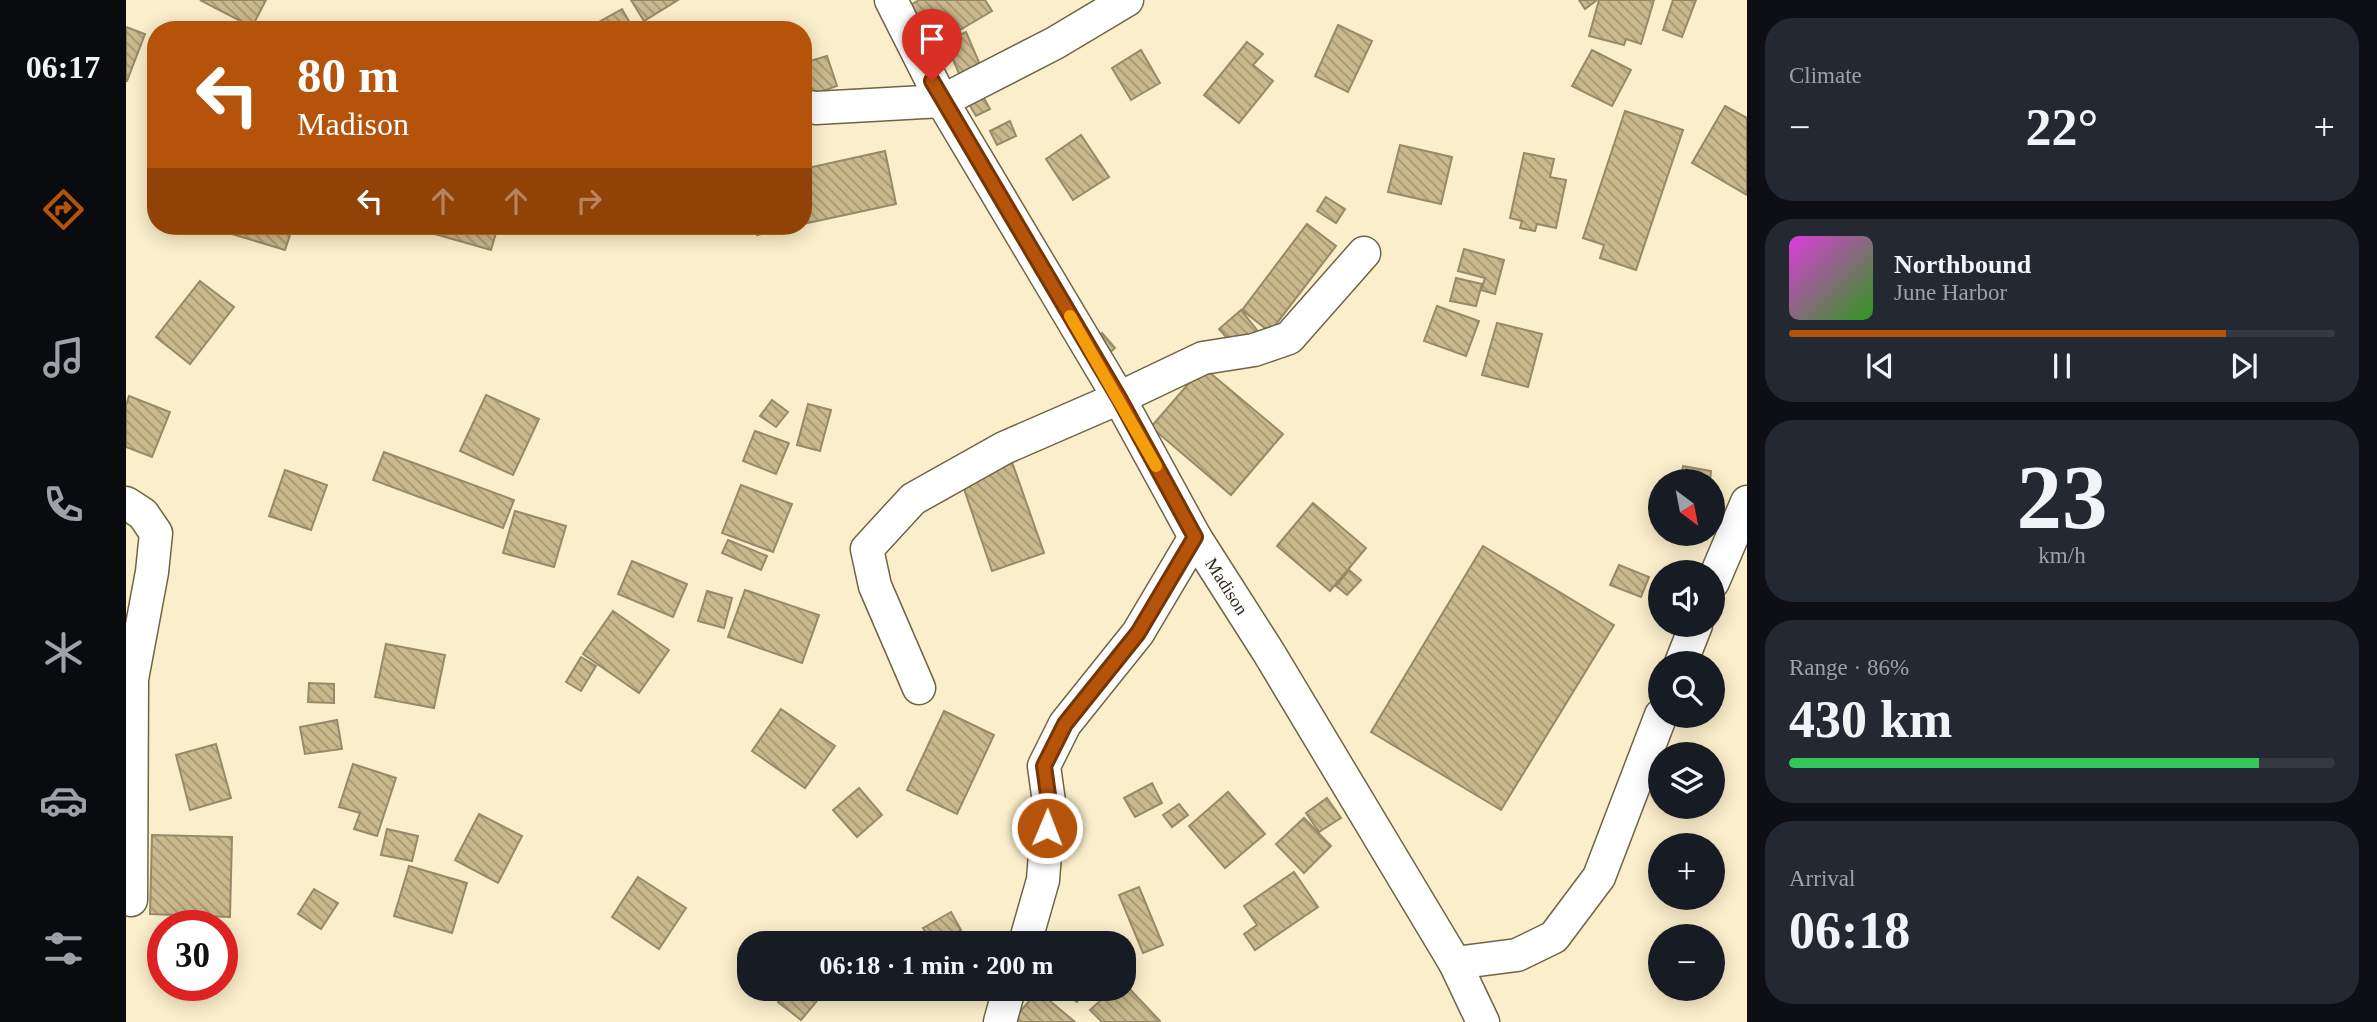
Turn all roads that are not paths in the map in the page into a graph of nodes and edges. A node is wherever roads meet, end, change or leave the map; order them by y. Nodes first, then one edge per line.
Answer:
1 (891, 0) edge
2 (1128, 0) edge
3 (942, 101) junction
4 (812, 107) edge
5 (1364, 253) dead end
6 (1119, 398) junction
7 (1747, 502) edge
8 (126, 503) edge
9 (1195, 537) junction
10 (1722, 560) edge
11 (919, 688) dead end
12 (1656, 728) edge
13 (131, 900) dead end
14 (1028, 931) edge
15 (1455, 963) junction
16 (1006, 1001) edge
17 (1000, 1022) edge
18 (1483, 1022) edge

1 - 3 street, Madison
2 - 3 street
3 - 4 street
3 - 6 street, Madison
5 - 6 street
6 - 9 street, Madison
6 - 11 street
7 - 10 street
8 - 13 street
9 - 14 street
9 - 15 street, Madison
12 - 15 street
15 - 18 street, Madison
16 - 17 street

